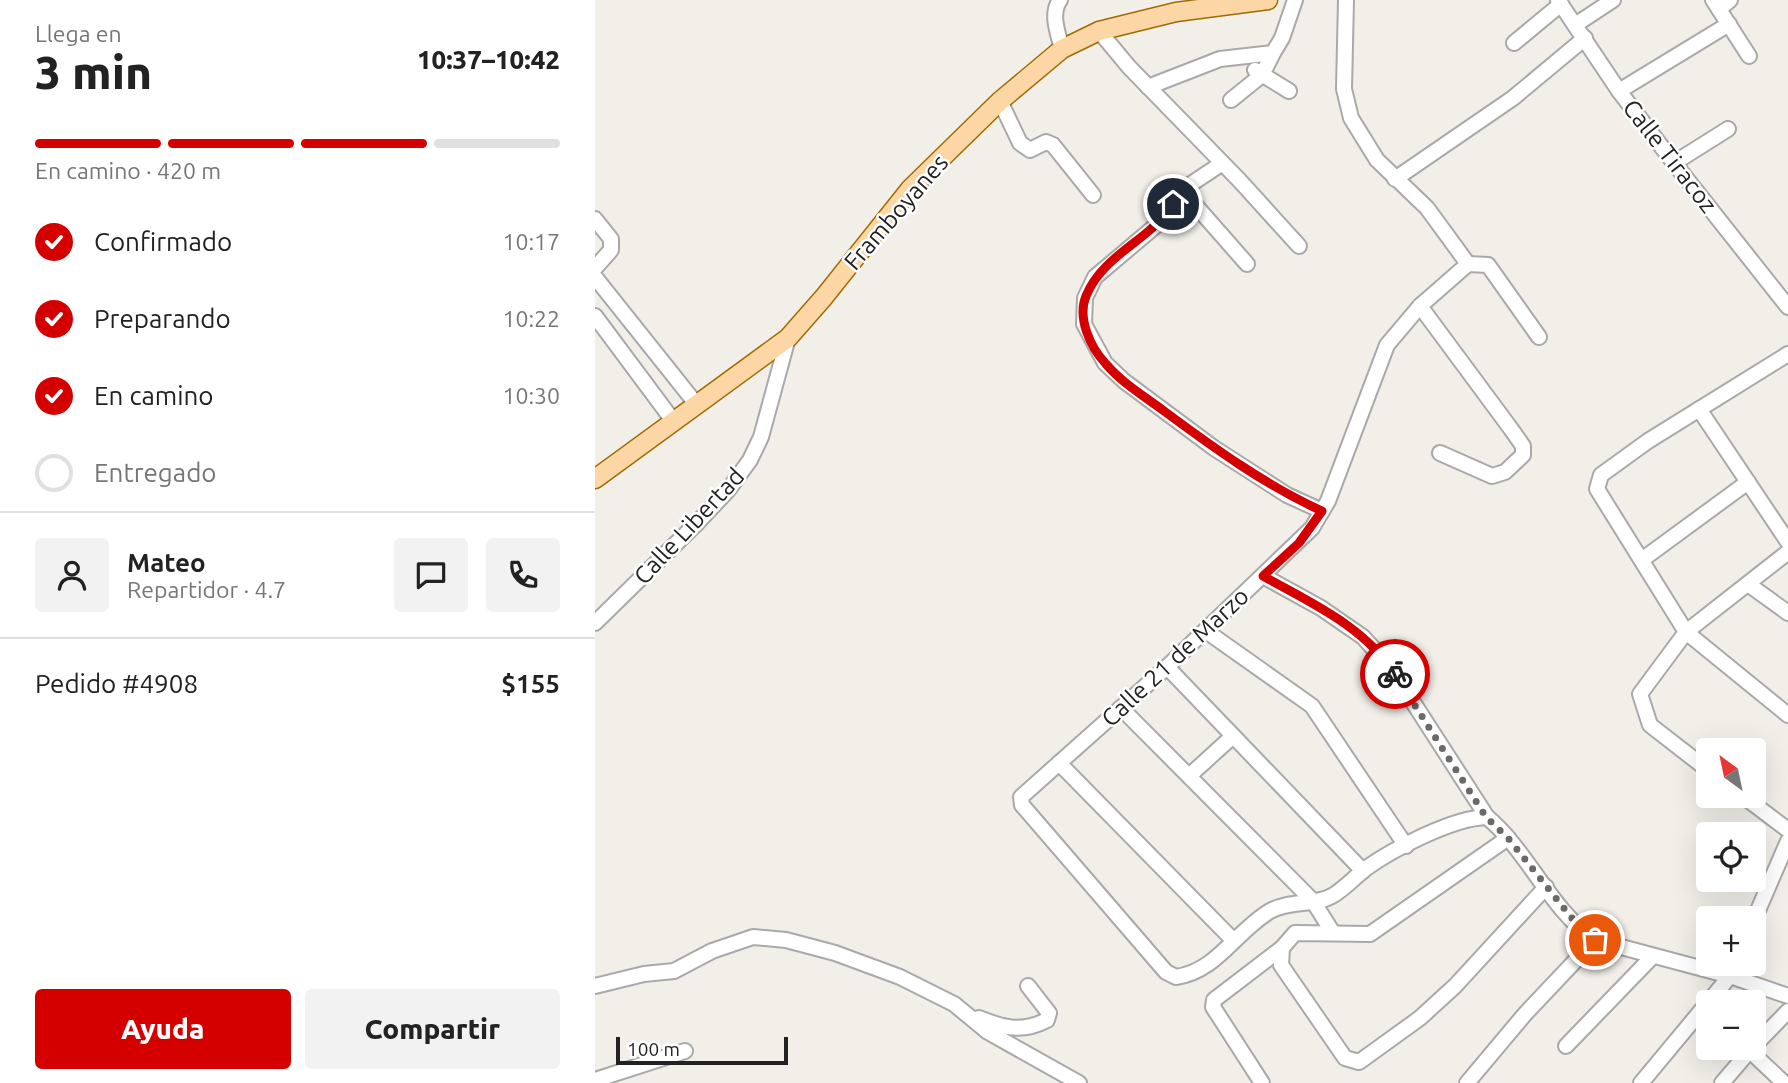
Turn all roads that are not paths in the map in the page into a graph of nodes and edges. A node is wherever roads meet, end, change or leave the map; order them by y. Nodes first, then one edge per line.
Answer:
1 (1060, 0) edge
2 (1268, 0) edge
3 (1295, 0) edge
4 (1346, 0) edge
5 (1613, 0) edge
6 (1559, 2) edge
7 (1721, 3) edge
8 (1575, 24) junction
9 (1729, 24) junction
10 (1099, 31) junction
11 (1585, 38) junction
12 (1514, 43) dead end
13 (1062, 49) junction
14 (1273, 53) junction
15 (1749, 56) dead end
16 (1241, 58) junction
17 (1262, 75) junction
18 (1148, 87) junction
19 (1289, 91) dead end
20 (1619, 91) junction
21 (1230, 100) dead end
22 (1000, 101) junction
23 (1728, 129) dead end
24 (1674, 163) junction
25 (1221, 164) junction
26 (1395, 178) junction
27 (1182, 190) junction
28 (1093, 195) dead end
29 (595, 219) edge
30 (1299, 246) dead end
31 (1247, 264) dead end
32 (1468, 264) junction
33 (595, 268) edge
34 (595, 276) edge
35 (1420, 306) junction
36 (1788, 307) edge
37 (595, 317) edge
38 (1539, 337) dead end
39 (788, 338) junction
40 (1788, 354) edge
41 (697, 405) junction
42 (1699, 409) junction
43 (674, 422) junction
44 (1440, 453) dead end
45 (595, 479) edge
46 (1748, 482) junction
47 (1322, 511) junction
48 (1788, 542) edge
49 (1788, 552) edge
50 (1643, 559) junction
51 (1263, 576) junction
52 (1748, 584) junction
53 (1788, 613) edge
54 (595, 623) edge
55 (1206, 631) junction
56 (1686, 632) junction
57 (1167, 667) junction
58 (1121, 708) junction
59 (1788, 715) edge
60 (1233, 736) junction
61 (1696, 761) edge
62 (1059, 763) junction
63 (1189, 776) junction
64 (1759, 808) edge
65 (1486, 817) junction
66 (1788, 830) edge
67 (1508, 838) junction
68 (1788, 841) edge
69 (1406, 846) junction
70 (1363, 871) junction
71 (1546, 887) junction
72 (1313, 901) junction
73 (1760, 906) edge
74 (1333, 933) junction
75 (1233, 940) junction
76 (1595, 940) junction
77 (1282, 948) junction
78 (1653, 956) junction
79 (1696, 964) edge
80 (1728, 976) edge
81 (1746, 976) edge
82 (595, 986) edge
83 (1028, 986) dead end
84 (1788, 996) edge
85 (1788, 1011) edge
86 (971, 1015) junction
87 (1766, 1034) edge
88 (1566, 1046) dead end
89 (685, 1051) dead end
90 (1742, 1060) edge
91 (1763, 1060) edge
92 (595, 1080) edge
93 (1079, 1083) edge
94 (1262, 1083) edge
95 (1467, 1083) edge
96 (1641, 1083) edge
97 (1722, 1083) edge
98 (1784, 1083) edge

1 - 13 street
2 - 10 main road, Framboyanes
3 - 14 street
4 - 26 street
5 - 8 street
6 - 8 street, Calle Tiracoz
6 - 12 street
7 - 9 street
8 - 11 street, Calle Tiracoz
9 - 15 street
9 - 20 street
10 - 13 main road, Framboyanes
10 - 18 street
11 - 20 street, Calle Tiracoz
11 - 26 street
13 - 22 main road, Framboyanes
14 - 16 street
14 - 17 street
16 - 17 street
16 - 18 street
17 - 19 street
17 - 21 street
18 - 25 street
20 - 24 street, Calle Tiracoz
22 - 28 street
22 - 39 main road, Framboyanes
23 - 24 street
24 - 36 street, Calle Tiracoz
25 - 27 street
25 - 30 street
26 - 32 street
27 - 31 street
27 - 47 street
29 - 33 street
32 - 35 street, Calle 21 de Marzo
32 - 38 street
34 - 41 street
35 - 44 street
35 - 47 street, Calle 21 de Marzo
37 - 43 street
39 - 41 main road, Framboyanes
39 - 54 street, Calle Libertad
40 - 42 street
41 - 43 main road, Framboyanes
42 - 46 street
42 - 50 street
43 - 45 main road, Framboyanes
46 - 48 street
46 - 50 street
47 - 51 street, Calle 21 de Marzo
49 - 52 street
50 - 56 street
51 - 55 street, Calle 21 de Marzo
51 - 65 street
52 - 53 street
52 - 56 street
55 - 57 street, Calle 21 de Marzo
55 - 69 street
56 - 59 street
56 - 61 street
57 - 58 street, Calle 21 de Marzo
57 - 60 street
58 - 62 street, Calle 21 de Marzo
58 - 63 street
60 - 63 street
60 - 70 street
62 - 75 street
62 - 75 street, Calle 21 de Marzo
63 - 72 street
64 - 66 street
65 - 67 street
65 - 69 street
67 - 71 street
67 - 74 street
68 - 73 street
69 - 70 street
70 - 72 street
71 - 76 street
71 - 77 street
72 - 74 street
72 - 75 street
74 - 77 street
76 - 78 street
76 - 95 street
77 - 94 street
78 - 79 street
78 - 88 street
80 - 96 street
81 - 84 street
82 - 86 street
83 - 86 street
85 - 87 street
86 - 93 street
89 - 92 street
90 - 97 street
91 - 98 street

